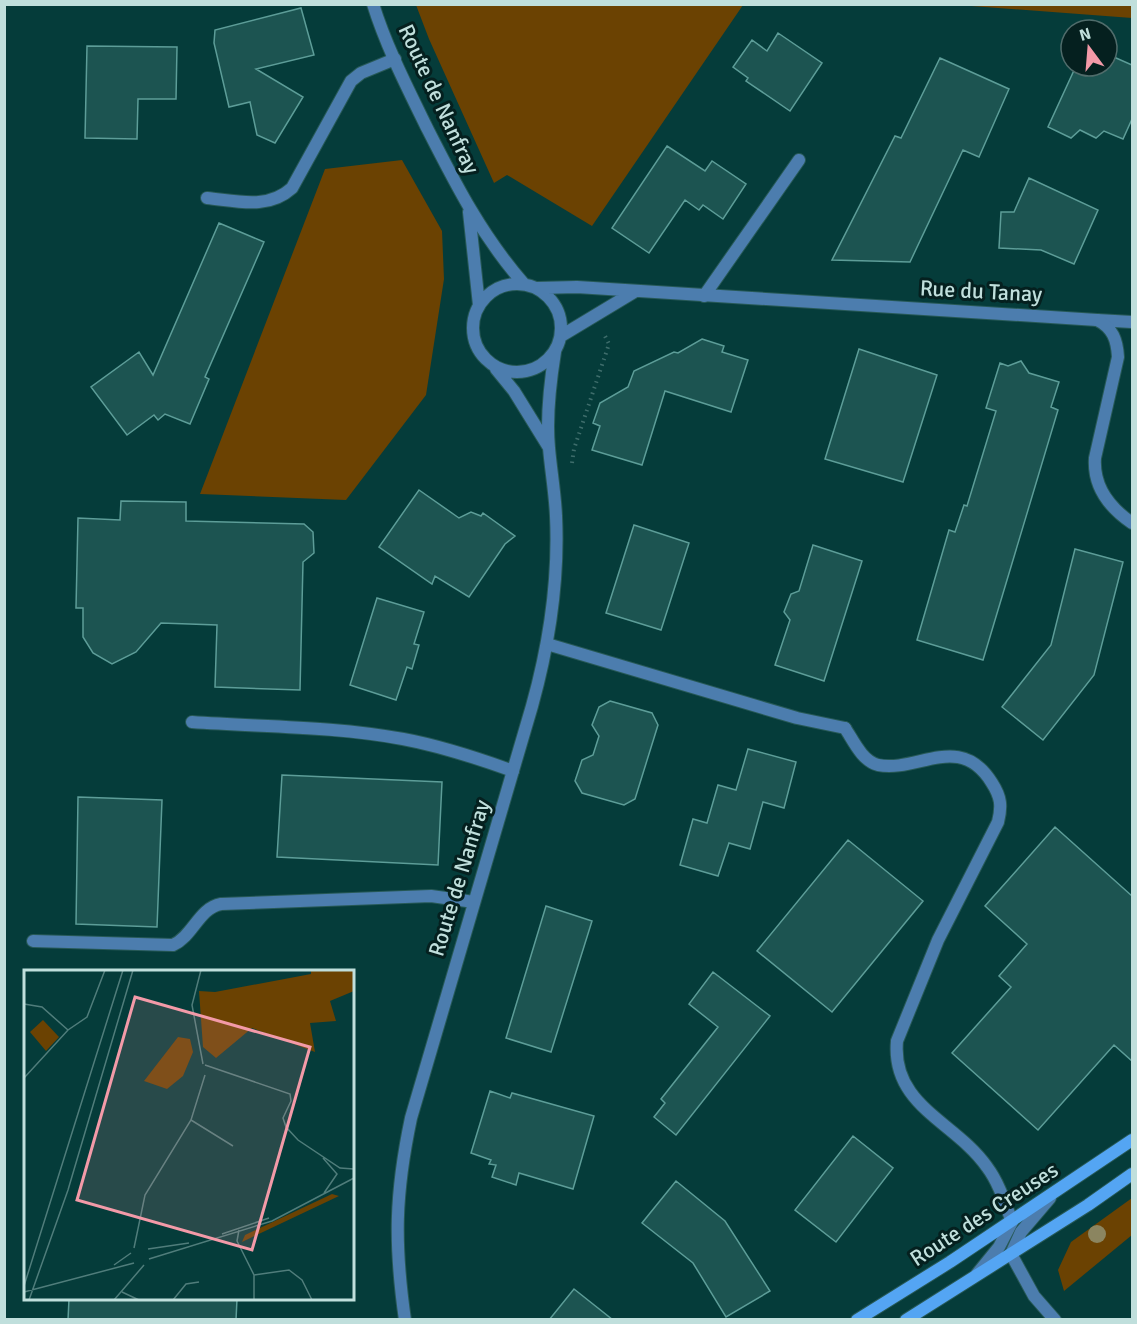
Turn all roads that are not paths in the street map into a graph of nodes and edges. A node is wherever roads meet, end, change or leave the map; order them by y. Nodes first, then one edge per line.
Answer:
1 (373, 4) edge
2 (395, 59) junction
3 (799, 160) dead end
4 (207, 198) dead end
5 (469, 211) junction
6 (524, 284) junction
7 (537, 288) junction
8 (634, 292) junction
9 (704, 296) junction
10 (479, 305) junction
11 (1097, 320) junction
12 (1132, 322) edge
13 (561, 336) junction
14 (555, 352) junction
15 (493, 366) junction
16 (549, 447) junction
17 (1132, 524) edge
18 (547, 644) junction
19 (192, 722) dead end
20 (513, 771) junction
21 (474, 902) junction
22 (33, 941) dead end
23 (1132, 1140) edge
24 (1132, 1174) edge
25 (1056, 1192) junction
26 (1012, 1222) junction
27 (1011, 1254) junction
28 (975, 1277) junction
29 (405, 1320) edge
30 (857, 1320) edge
31 (906, 1320) edge
32 (1055, 1320) edge

1 - 2 street, Route de Nanfray
2 - 4 street
2 - 5 street, Route de Nanfray
3 - 9 street
5 - 6 street, Route de Nanfray
5 - 10 street, Route de Nanfray
6 - 7 street
6 - 10 street
7 - 8 street, Rue du Tanay
7 - 13 street
8 - 9 street, Rue du Tanay
8 - 13 street
9 - 11 street, Rue du Tanay
10 - 15 street, Route de Nanfray
11 - 12 street, Rue du Tanay
11 - 17 street
13 - 14 street, Route de Nanfray
14 - 15 street
14 - 16 street, Route de Nanfray
15 - 16 street, Route de Nanfray
16 - 18 street, Route de Nanfray
18 - 20 street, Route de Nanfray
18 - 26 street
19 - 20 street
20 - 21 street, Route de Nanfray
21 - 22 street
21 - 29 street, Route de Nanfray
23 - 25 main road, Route des Creuses
24 - 27 main road, Route des Creuses
25 - 26 main road, Route des Creuses
25 - 27 street
26 - 28 street
26 - 30 main road, Route des Creuses
27 - 28 main road, Route des Creuses
27 - 32 street
28 - 31 main road, Route des Creuses

